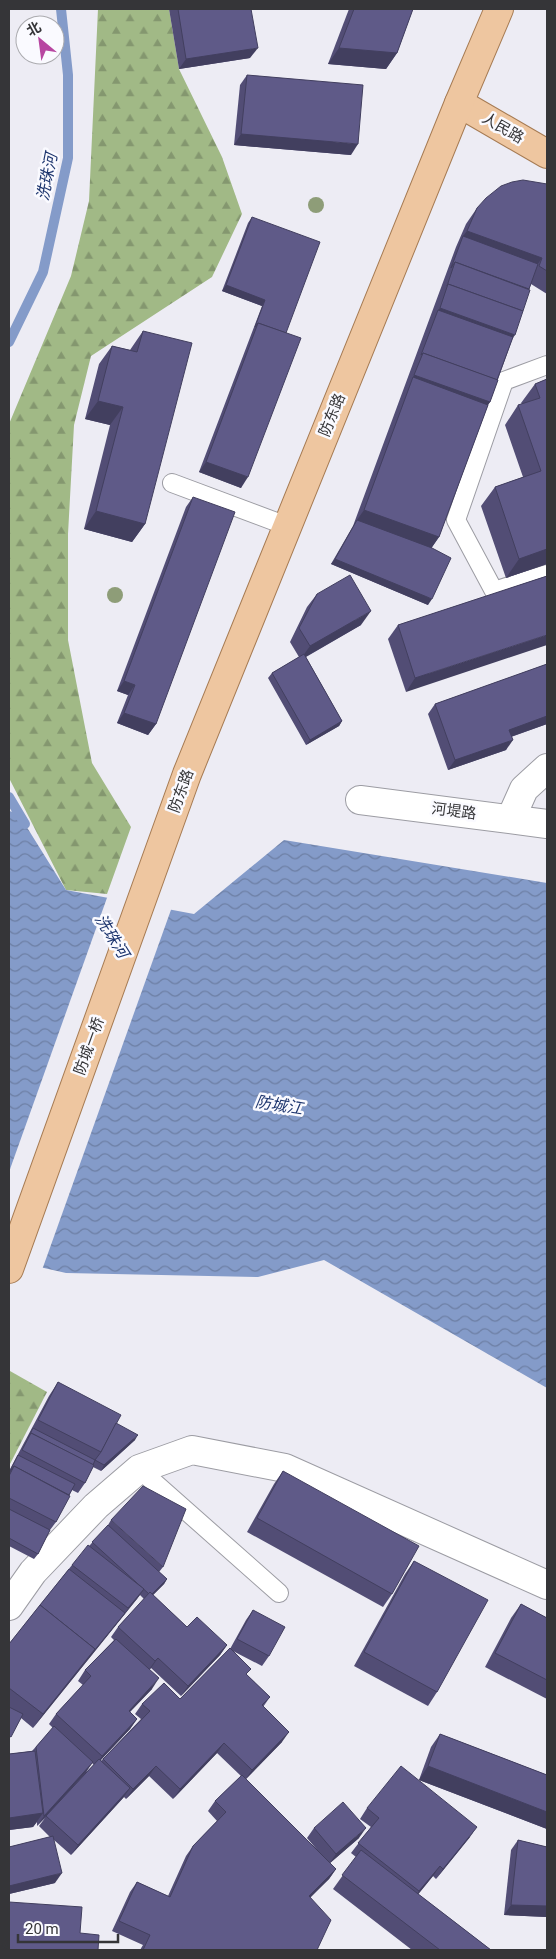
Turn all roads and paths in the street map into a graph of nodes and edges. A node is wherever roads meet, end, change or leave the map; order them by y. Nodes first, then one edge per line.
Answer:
1 (499, 9) edge
2 (459, 103) junction
3 (547, 154) edge
4 (547, 364) edge
5 (172, 483) dead end
6 (287, 526) junction
7 (547, 574) edge
8 (547, 768) edge
9 (360, 800) dead end
10 (511, 818) junction
11 (169, 824) joint
12 (547, 824) edge
13 (9, 1268) edge
14 (139, 1469) junction
15 (547, 1585) edge
16 (279, 1593) dead end
17 (9, 1606) edge

1 - 2 main road, 防东路
2 - 3 main road, 人民路
2 - 6 main road, 防东路
4 - 7 lane
5 - 6 lane
6 - 11 main road, 防东路
8 - 10 street
9 - 10 street, 河堤路
10 - 12 street, 河堤路
11 - 13 main road, 防城一桥
14 - 15 street
14 - 16 lane
14 - 17 street

